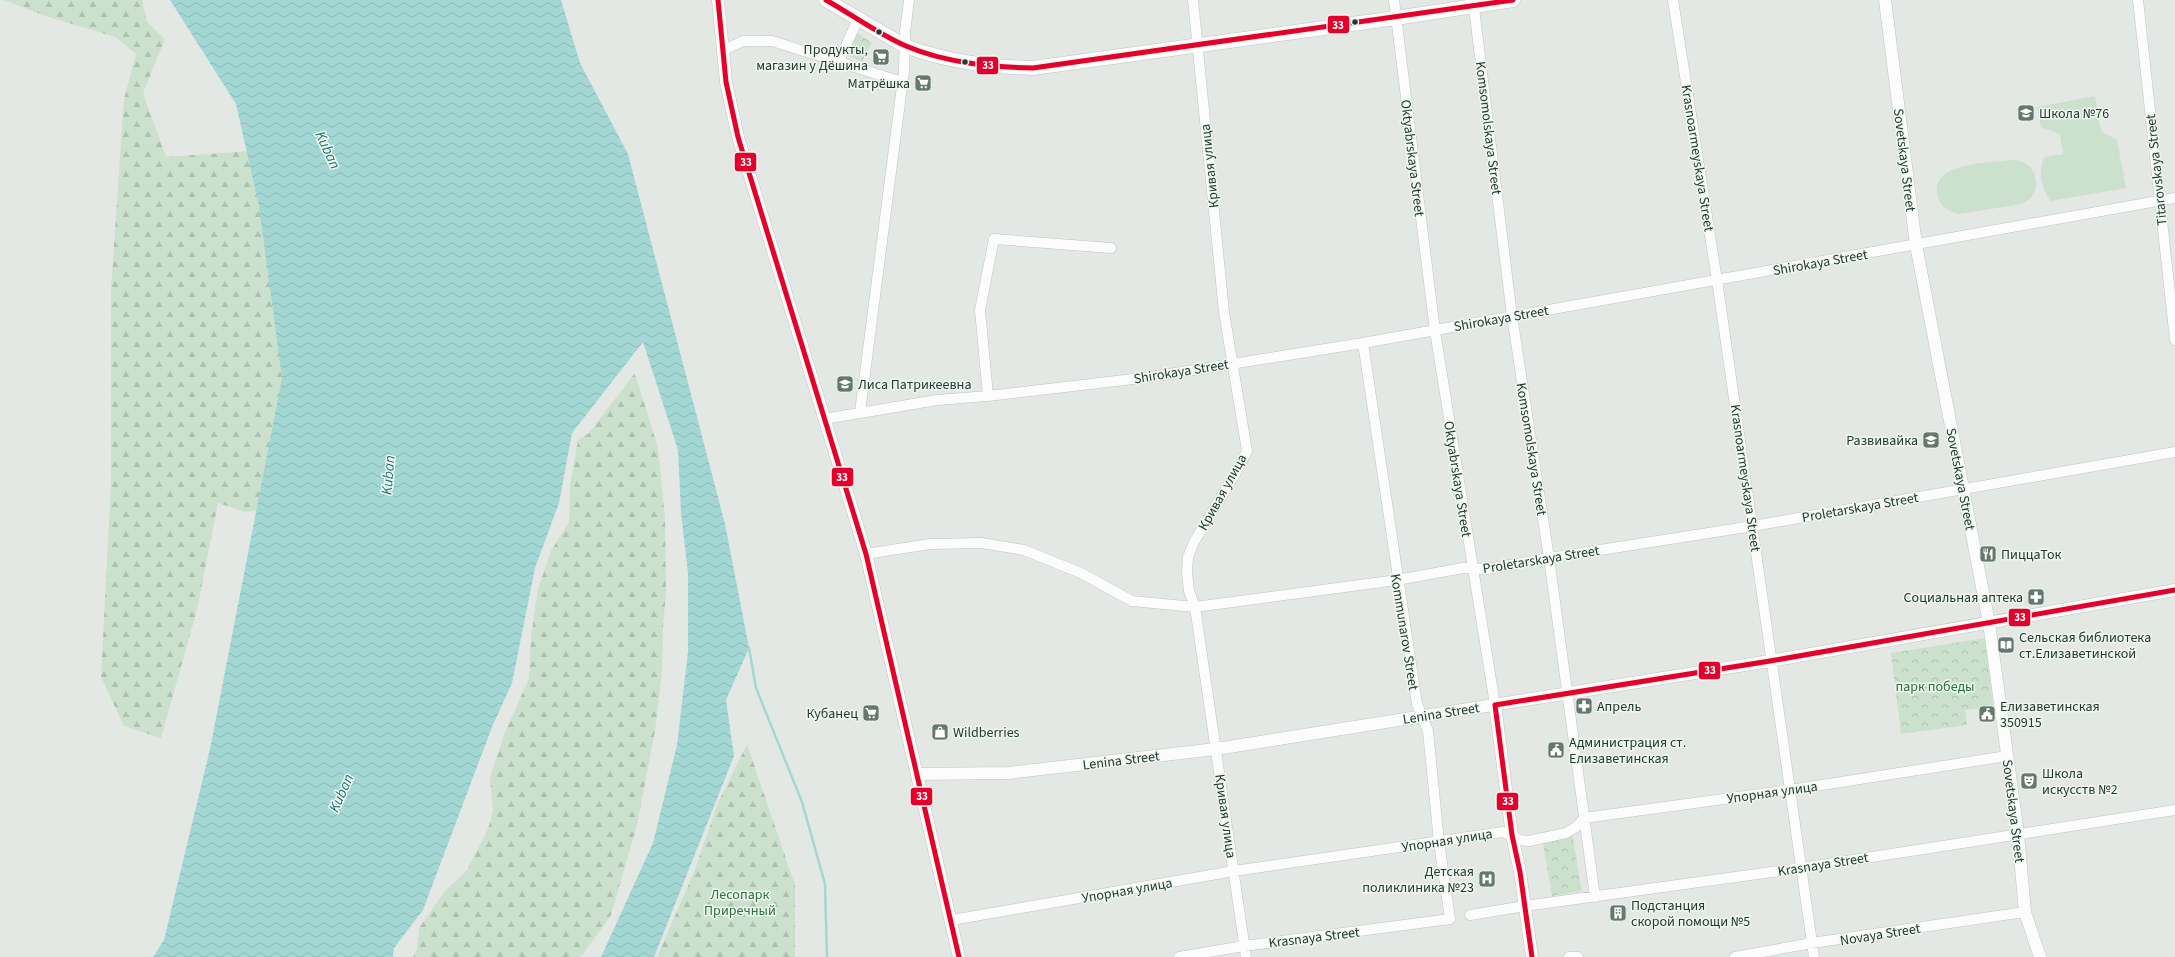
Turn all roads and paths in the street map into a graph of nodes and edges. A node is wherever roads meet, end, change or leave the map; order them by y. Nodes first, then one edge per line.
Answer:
1 (718, 0) edge
2 (826, 0) edge
3 (909, 0) edge
4 (1193, 0) edge
5 (1394, 0) edge
6 (1513, 0) edge
7 (1673, 0) edge
8 (1885, 0) edge
9 (2138, 0) edge
10 (1473, 3) edge
11 (1396, 18) junction
12 (858, 19) junction
13 (1196, 44) junction
14 (905, 46) junction
15 (722, 51) junction
16 (839, 61) junction
17 (902, 82) junction
18 (2175, 198) edge
19 (2159, 201) junction
20 (1916, 245) junction
21 (1111, 248) dead end
22 (1717, 280) junction
23 (1512, 316) junction
24 (1435, 330) junction
25 (2175, 340) edge
26 (1363, 342) junction
27 (1232, 363) junction
28 (988, 396) junction
29 (860, 412) junction
30 (824, 419) junction
31 (2175, 452) edge
32 (1963, 490) junction
33 (1753, 526) junction
34 (866, 554) junction
35 (1549, 558) junction
36 (1473, 569) junction
37 (1397, 580) junction
38 (2175, 590) edge
39 (1194, 607) junction
40 (1989, 623) junction
41 (1770, 661) junction
42 (1566, 693) junction
43 (1495, 705) junction
44 (1422, 716) junction
45 (1216, 749) junction
46 (2007, 756) junction
47 (917, 774) junction
48 (1790, 790) junction
49 (2175, 810) edge
50 (1584, 818) junction
51 (2018, 834) junction
52 (1512, 835) junction
53 (1439, 842) junction
54 (1801, 868) junction
55 (1234, 871) junction
56 (1595, 897) junction
57 (1525, 906) junction
58 (2025, 912) junction
59 (1470, 915) dead end
60 (1450, 919) joint
61 (952, 920) junction
62 (1812, 943) junction
63 (1244, 946) junction
64 (959, 957) edge
65 (1179, 957) edge
66 (1246, 957) edge
67 (1532, 957) edge
68 (1569, 957) edge
69 (1578, 957) edge
70 (1735, 957) edge
71 (1814, 957) edge
72 (2040, 957) edge

1 - 15 street
2 - 12 main road
3 - 14 street
4 - 13 street, Кривая улица
5 - 11 street, Oktyabrskaya Street
6 - 10 main road
7 - 22 street, Krasnoarmeyskaya Street
8 - 20 street, Sovetskaya Street
9 - 19 street, Titarovskaya Street
10 - 11 main road
10 - 23 street, Komsomolskaya Street
11 - 13 main road
11 - 24 street, Oktyabrskaya Street
12 - 14 main road
12 - 16 street
13 - 14 main road
13 - 27 street, Кривая улица
14 - 17 street
15 - 16 street
15 - 30 street
16 - 17 street
17 - 29 street
18 - 19 street, Shirokaya Street
19 - 20 street, Shirokaya Street
19 - 25 street, Titarovskaya Street
20 - 22 street, Shirokaya Street
20 - 32 street, Sovetskaya Street
21 - 28 street
22 - 23 street, Shirokaya Street
22 - 33 street, Krasnoarmeyskaya Street
23 - 24 street, Shirokaya Street
23 - 35 street, Komsomolskaya Street
24 - 26 street, Shirokaya Street
24 - 36 street, Oktyabrskaya Street
26 - 27 street, Shirokaya Street
26 - 37 street, Kommunarov Street
27 - 28 street, Shirokaya Street
27 - 39 street, Кривая улица
28 - 29 street, Shirokaya Street
29 - 30 street, Shirokaya Street
30 - 34 street
31 - 32 street, Proletarskaya Street
32 - 33 street, Proletarskaya Street
32 - 40 street, Sovetskaya Street
33 - 35 street, Proletarskaya Street
33 - 41 street, Krasnoarmeyskaya Street
34 - 39 street, Proletarskaya Street
34 - 47 street
35 - 36 street, Proletarskaya Street
35 - 42 street, Komsomolskaya Street
36 - 37 street, Proletarskaya Street
36 - 43 street, Oktyabrskaya Street
37 - 39 street, Proletarskaya Street
37 - 44 street, Kommunarov Street
38 - 40 street, Lenina Street
39 - 45 street, Кривая улица
40 - 41 street, Lenina Street
40 - 46 street, Sovetskaya Street
41 - 42 street, Lenina Street
41 - 48 street, Krasnoarmeyskaya Street
42 - 43 street, Lenina Street
42 - 50 street, Komsomolskaya Street
43 - 44 street, Lenina Street
43 - 52 street, Oktyabrskaya Street
44 - 45 street, Lenina Street
44 - 53 street, Kommunarov Street
45 - 47 street, Lenina Street
45 - 55 street, Кривая улица
46 - 48 street, Упорная улица
46 - 51 street, Sovetskaya Street
47 - 61 street
48 - 50 street, Упорная улица
48 - 54 street, Krasnoarmeyskaya Street
49 - 51 street, Krasnaya Street
50 - 52 street, Упорная улица
50 - 56 street, Komsomolskaya Street
51 - 54 street, Krasnaya Street
51 - 58 street, Sovetskaya Street
52 - 53 street, Упорная улица
52 - 57 street, Oktyabrskaya Street
53 - 55 street, Упорная улица
53 - 60 street, Kommunarov Street
54 - 56 street, Krasnaya Street
54 - 62 street, Krasnoarmeyskaya Street
55 - 61 street, Упорная улица
55 - 63 street, Кривая улица
56 - 57 street, Krasnaya Street
57 - 59 street, Krasnaya Street
57 - 67 street, Oktyabrskaya Street
58 - 62 street, Novaya Street
58 - 72 street, Sovetskaya Street
60 - 63 street, Krasnaya Street
61 - 64 street
62 - 70 street, Novaya Street
62 - 71 street, Krasnoarmeyskaya Street
63 - 65 street, Krasnaya Street
63 - 66 street, Кривая улица
68 - 69 street

